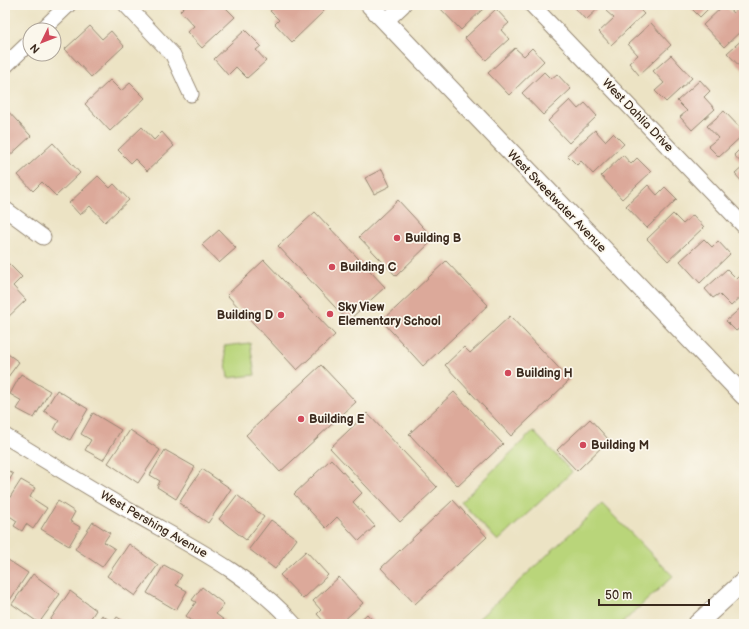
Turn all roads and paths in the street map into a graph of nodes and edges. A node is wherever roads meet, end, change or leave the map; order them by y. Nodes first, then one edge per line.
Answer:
1 (68, 5) edge
2 (126, 5) edge
3 (370, 5) edge
4 (403, 5) edge
5 (532, 5) edge
6 (50, 22) edge
7 (385, 22) junction
8 (22, 50) edge
9 (5, 66) edge
10 (191, 94) dead end
11 (5, 208) edge
12 (744, 226) edge
13 (43, 237) dead end
14 (744, 396) edge
15 (5, 436) edge
16 (744, 581) edge
17 (294, 624) edge
18 (697, 624) edge

1 - 6 street
2 - 10 street
3 - 7 street, West Sweetwater Avenue
4 - 7 street
5 - 12 street, West Dahlia Drive
7 - 14 street, West Sweetwater Avenue
8 - 9 street
11 - 13 street
15 - 17 street, West Pershing Avenue
16 - 18 street

